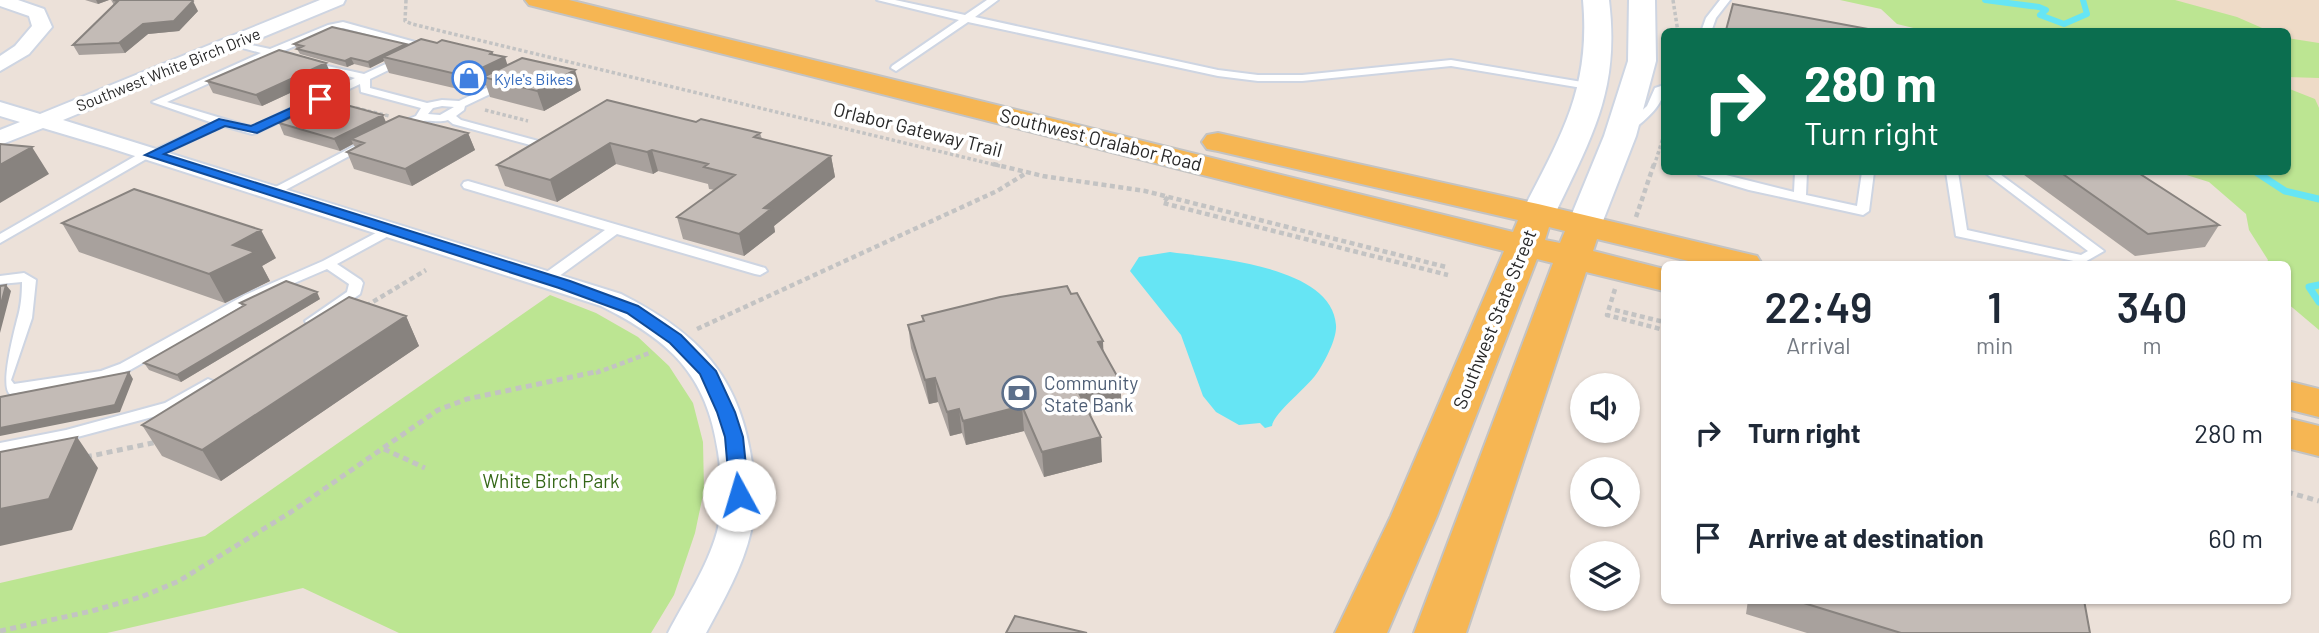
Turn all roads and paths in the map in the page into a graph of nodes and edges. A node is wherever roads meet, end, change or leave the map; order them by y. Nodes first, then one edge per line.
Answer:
1 (0, 0) edge
2 (336, 0) edge
3 (406, 0) edge
4 (538, 0) edge
5 (614, 0) edge
6 (882, 0) edge
7 (993, 0) edge
8 (1596, 0) edge
9 (1642, 0) edge
10 (1673, 0) edge
11 (1726, 0) edge
12 (966, 19) junction
13 (1677, 28) edge
14 (1707, 28) edge
15 (232, 42) junction
16 (271, 52) junction
17 (574, 63) junction
18 (0, 65) edge
19 (896, 68) junction
20 (563, 69) edge
21 (519, 76) edge
22 (365, 77) junction
23 (1595, 88) junction
24 (1661, 90) edge
25 (459, 105) junction
26 (0, 109) edge
27 (425, 112) junction
28 (449, 116) junction
29 (43, 121) junction
30 (224, 122) junction
31 (386, 133) edge
32 (1620, 136) junction
33 (0, 138) edge
34 (373, 139) edge
35 (1661, 143) edge
36 (538, 144) edge
37 (150, 154) junction
38 (1028, 172) junction
39 (1710, 175) edge
40 (1801, 175) edge
41 (1868, 175) edge
42 (1952, 175) edge
43 (1994, 175) edge
44 (467, 185) dead end
45 (272, 192) junction
46 (1168, 197) junction
47 (1800, 198) junction
48 (1637, 210) dead end
49 (614, 229) junction
50 (1531, 229) junction
51 (389, 230) junction
52 (0, 239) edge
53 (1580, 242) junction
54 (1722, 261) edge
55 (328, 264) junction
56 (1446, 267) dead end
57 (760, 271) dead end
58 (1448, 275) dead end
59 (546, 279) junction
60 (1661, 279) edge
61 (0, 280) edge
62 (1616, 284) dead end
63 (1615, 310) dead end
64 (1661, 321) edge
65 (302, 327) edge
66 (1661, 329) edge
67 (676, 339) junction
68 (221, 377) edge
69 (3, 385) edge
70 (2291, 397) edge
71 (2319, 403) edge
72 (2291, 434) edge
73 (2319, 441) edge
74 (0, 448) edge
75 (383, 449) junction
76 (425, 468) dead end
77 (2291, 493) edge
78 (2319, 501) edge
79 (0, 631) edge
80 (687, 633) edge
81 (1361, 633) edge
82 (1440, 633) edge

1 - 18 street
2 - 15 street, Southwest White Birch Drive
3 - 17 path, Orlabor Gateway Trail
4 - 50 main road, Southwest Oralabor Road
5 - 19 main road, Southwest Oralabor Road
6 - 12 lane
7 - 12 lane
8 - 23 main road, Southwest State Street
9 - 32 main road
10 - 13 path
11 - 14 lane
12 - 19 lane
12 - 23 lane
15 - 16 lane
15 - 29 street, Southwest White Birch Drive
16 - 22 lane
16 - 22 lane
16 - 30 lane
17 - 20 path
17 - 38 path, Orlabor Gateway Trail
19 - 50 main road, Southwest Oralabor Road
21 - 25 lane
22 - 27 lane
22 - 30 lane
23 - 50 main road, Southwest State Street
24 - 32 lane
25 - 27 lane
25 - 28 lane
26 - 29 street
27 - 28 lane
27 - 31 lane
28 - 36 lane
29 - 33 street, Southwest White Birch Drive
29 - 37 street
30 - 37 lane
32 - 53 main road
34 - 45 lane
35 - 48 path
37 - 45 street
37 - 52 lane
38 - 46 path, Orlabor Gateway Trail
38 - 67 path
39 - 47 lane
40 - 47 lane
41 - 47 lane
42 - 43 lane
44 - 49 lane
45 - 51 street
46 - 56 path, Orlabor Gateway Trail
46 - 58 path
49 - 57 lane
49 - 59 lane
50 - 53 main road, Southwest Oralabor Road
50 - 81 main road, Southwest State Street
51 - 55 lane
51 - 59 street
53 - 54 main road, Southwest Oralabor Road
53 - 60 main road, Southwest Oralabor Road
53 - 82 main road
55 - 65 lane
55 - 69 lane
59 - 67 street
61 - 69 lane
62 - 66 path
63 - 64 path
67 - 75 path
67 - 80 street
68 - 74 lane
70 - 71 main road
72 - 73 main road
75 - 76 path
75 - 79 path
77 - 78 path

